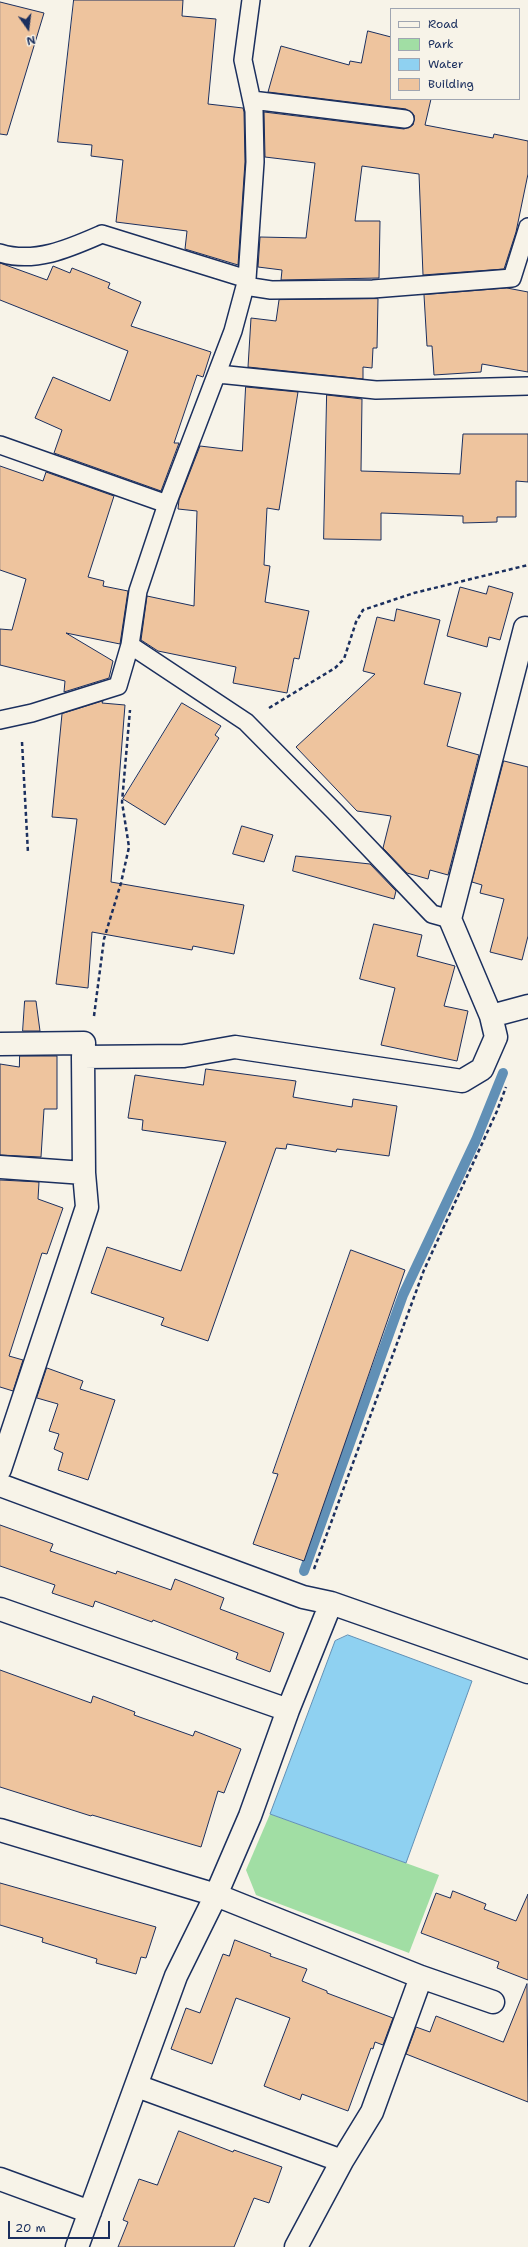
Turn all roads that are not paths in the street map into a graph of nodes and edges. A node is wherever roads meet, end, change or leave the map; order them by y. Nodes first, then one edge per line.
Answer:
1 (251, 0) edge
2 (252, 100) junction
3 (405, 119) dead end
4 (528, 227) edge
5 (0, 253) edge
6 (246, 282) junction
7 (218, 374) junction
8 (528, 386) edge
9 (0, 445) edge
10 (167, 504) junction
11 (525, 628) dead end
12 (130, 645) junction
13 (0, 720) edge
14 (450, 919) junction
15 (528, 1006) edge
16 (491, 1016) junction
17 (0, 1044) edge
18 (83, 1050) junction
19 (0, 1167) edge
20 (84, 1173) junction
21 (0, 1469) edge
22 (0, 1485) edge
23 (331, 1603) junction
24 (0, 1609) edge
25 (528, 1672) edge
26 (288, 1710) junction
27 (0, 1830) edge
28 (216, 1895) junction
29 (421, 1977) junction
30 (493, 2002) dead end
31 (137, 2086) junction
32 (342, 2161) junction
33 (0, 2179) edge
34 (90, 2212) junction
35 (77, 2247) edge
36 (296, 2247) edge

1 - 2 lane
2 - 3 lane
2 - 6 lane
4 - 6 lane
5 - 6 lane
6 - 7 lane
7 - 8 lane
7 - 10 lane
9 - 10 lane
10 - 12 lane
11 - 14 street
12 - 13 lane
12 - 14 lane
14 - 16 street
15 - 16 street
16 - 18 street
17 - 18 street
18 - 20 street
19 - 20 street
20 - 21 street
22 - 23 street
23 - 25 street
23 - 26 street
24 - 26 street
26 - 28 street
27 - 28 street
28 - 29 street
28 - 31 street
29 - 30 street
29 - 32 street
31 - 32 street
31 - 34 street
32 - 36 street
33 - 34 street
34 - 35 street

